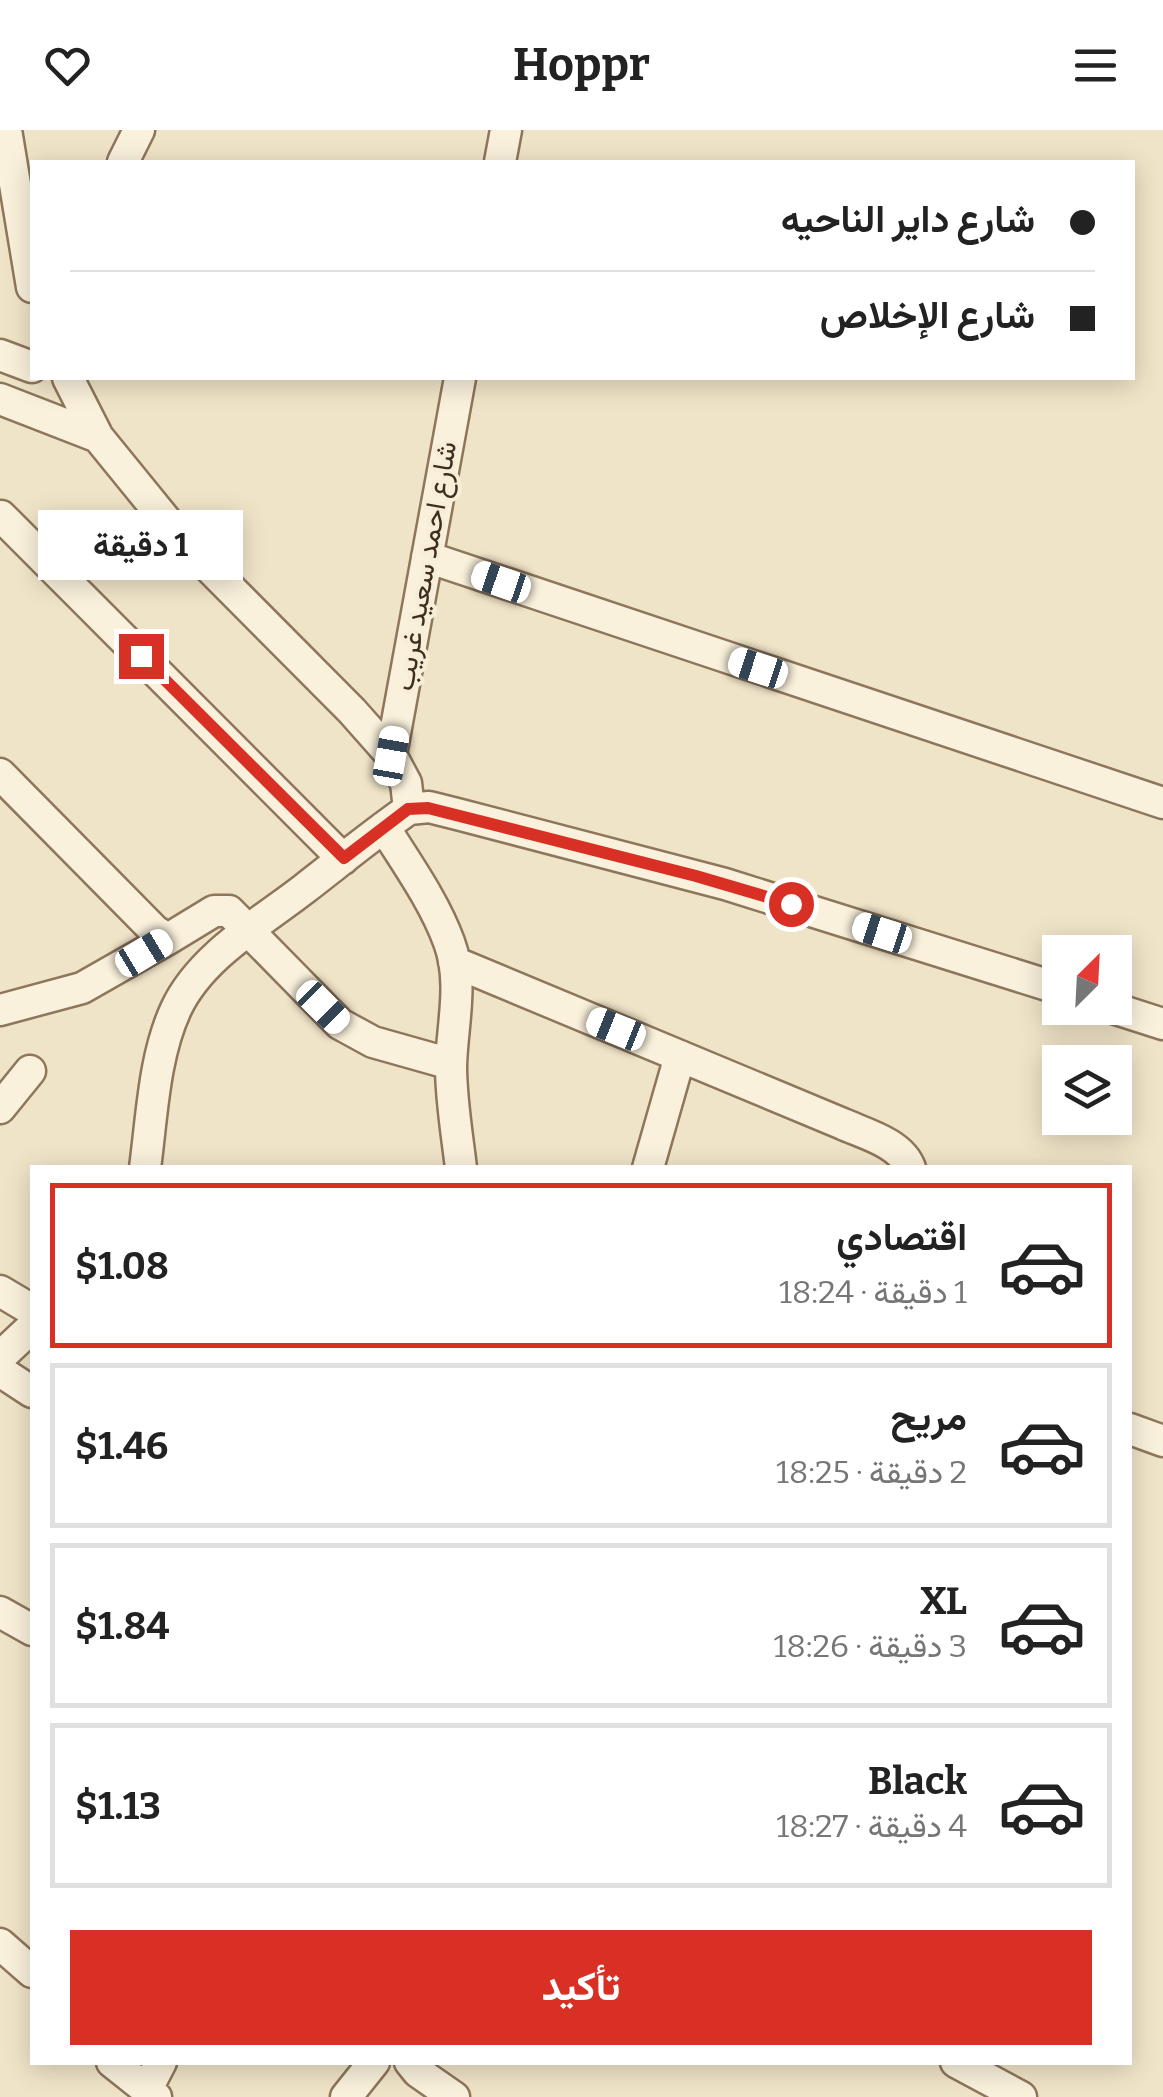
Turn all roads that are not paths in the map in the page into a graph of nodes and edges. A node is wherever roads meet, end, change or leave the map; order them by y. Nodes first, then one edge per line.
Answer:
1 (6, 130) edge
2 (139, 130) edge
3 (506, 130) edge
4 (123, 160) edge
5 (500, 160) edge
6 (30, 274) edge
7 (0, 355) edge
8 (30, 367) edge
9 (67, 380) edge
10 (460, 380) edge
11 (0, 399) edge
12 (98, 437) junction
13 (1, 516) edge
14 (427, 557) junction
15 (391, 756) junction
16 (0, 774) edge
17 (1163, 803) edge
18 (396, 818) junction
19 (344, 858) junction
20 (250, 930) junction
21 (168, 939) junction
22 (454, 962) junction
23 (1042, 983) edge
24 (0, 1010) edge
25 (1132, 1014) edge
26 (1163, 1024) edge
27 (680, 1056) junction
28 (451, 1064) junction
29 (30, 1071) dead end
30 (0, 1108) edge
31 (145, 1165) edge
32 (461, 1165) edge
33 (649, 1165) edge
34 (909, 1165) edge
35 (0, 1291) edge
36 (30, 1309) edge
37 (30, 1329) edge
38 (0, 1357) edge
39 (0, 1371) edge
40 (30, 1391) edge
41 (1132, 1430) edge
42 (1163, 1441) edge
43 (0, 1612) edge
44 (30, 1629) edge
45 (0, 1944) edge
46 (30, 1970) edge
47 (118, 2065) edge
48 (372, 2065) edge
49 (412, 2065) edge
50 (962, 2065) edge
51 (154, 2083) edge
52 (346, 2097) edge
53 (454, 2097) edge
54 (1022, 2097) edge

1 - 6 street
2 - 4 street
3 - 5 street
7 - 8 street
9 - 12 street
10 - 14 street, شارع احمد سعيد غريب
11 - 12 street
12 - 15 street
13 - 19 street
14 - 15 street, شارع احمد سعيد غريب
14 - 17 street
15 - 18 street
16 - 21 street
18 - 19 street
18 - 22 street
18 - 23 street
19 - 20 street
20 - 21 street
20 - 28 street
20 - 31 street
21 - 24 street
22 - 27 street
22 - 28 street
25 - 26 street
27 - 33 street
27 - 34 street
28 - 32 street
29 - 30 street
35 - 36 street
37 - 38 street
39 - 40 street
41 - 42 street
43 - 44 street
45 - 46 street
47 - 51 street
48 - 52 street
49 - 53 street
50 - 54 street

